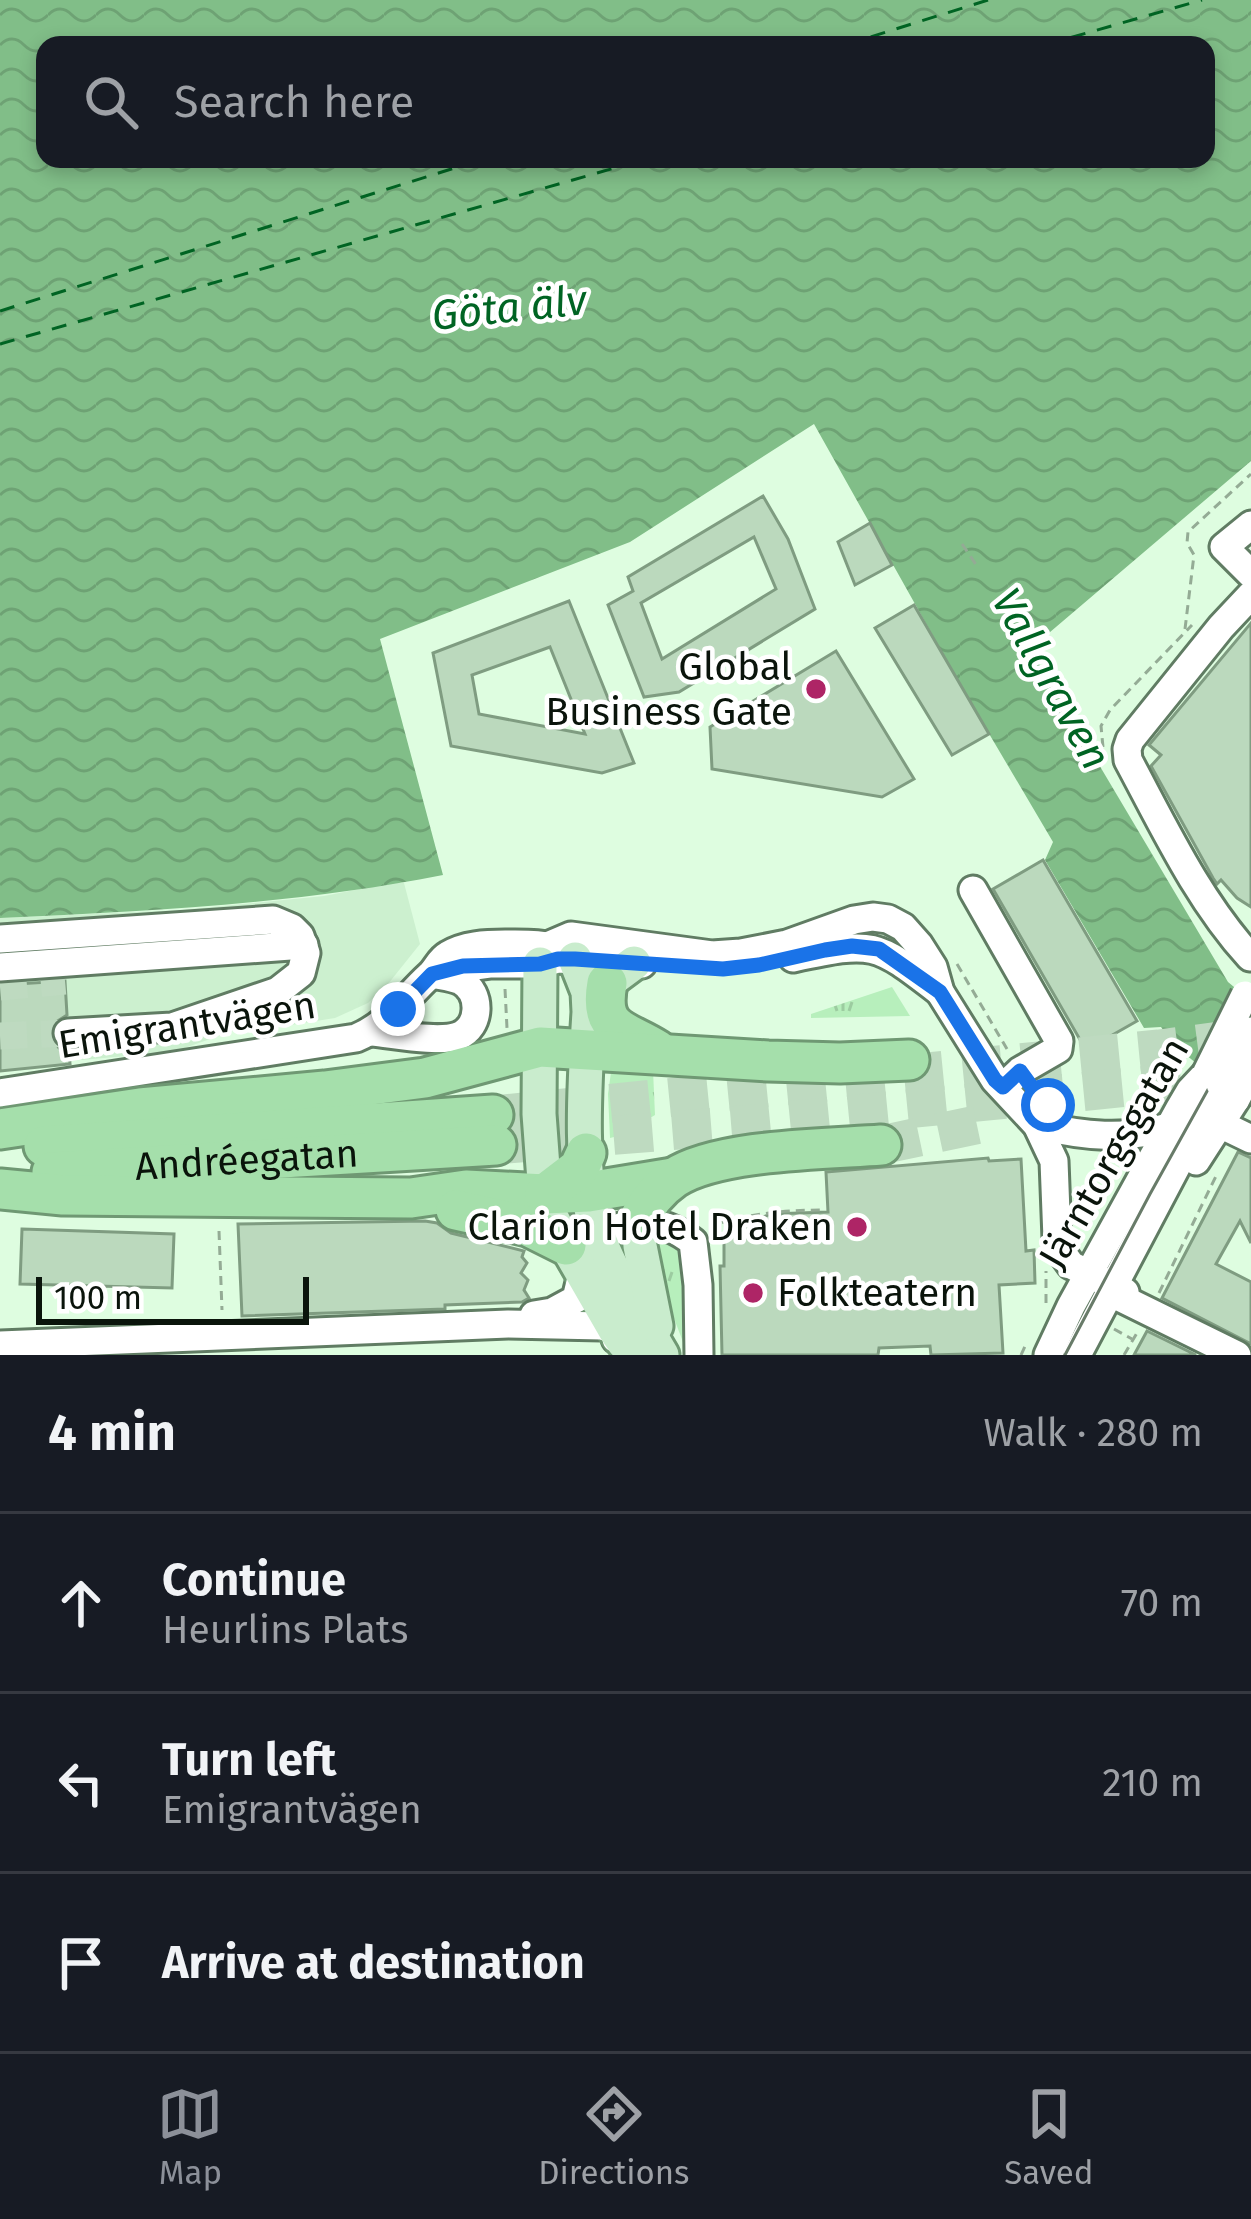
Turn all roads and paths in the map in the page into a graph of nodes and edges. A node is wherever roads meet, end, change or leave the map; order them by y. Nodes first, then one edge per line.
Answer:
1 (1251, 474) edge
2 (1251, 525) edge
3 (962, 544) dead end
4 (1242, 559) edge
5 (976, 566) dead end
6 (1251, 595) edge
7 (1199, 618) dead end
8 (1185, 632) junction
9 (1103, 747) dead end
10 (973, 890) dead end
11 (297, 941) junction
12 (0, 943) edge
13 (550, 953) junction
14 (1250, 956) edge
15 (0, 957) edge
16 (954, 959) dead end
17 (0, 967) edge
18 (432, 974) junction
19 (64, 977) tunnel mouth
20 (940, 992) junction
21 (1249, 998) edge
22 (604, 1002) junction
23 (1251, 1030) edge
24 (372, 1032) junction
25 (68, 1033) tunnel mouth
26 (540, 1047) junction
27 (660, 1054) junction
28 (909, 1060) dead end
29 (1251, 1071) edge
30 (1012, 1079) junction
31 (1219, 1084) junction
32 (0, 1093) edge
33 (1037, 1125) junction
34 (1222, 1125) junction
35 (1171, 1126) junction
36 (0, 1129) edge
37 (1251, 1139) edge
38 (881, 1145) tunnel mouth
39 (0, 1150) edge
40 (586, 1153) junction
41 (1217, 1174) dead end
42 (0, 1175) edge
43 (673, 1178) junction
44 (0, 1189) edge
45 (588, 1192) junction
46 (545, 1194) junction
47 (411, 1198) junction
48 (823, 1210) dead end
49 (638, 1222) junction
50 (219, 1231) dead end
51 (712, 1244) dead end
52 (583, 1253) junction
53 (1111, 1286) junction
54 (1149, 1312) junction
55 (509, 1338) junction
56 (0, 1345) edge
57 (224, 1346) edge
58 (635, 1349) edge
59 (699, 1355) edge
60 (1048, 1355) edge
61 (1065, 1355) edge
62 (1077, 1355) edge
63 (1092, 1355) edge
64 (1124, 1355) edge
65 (1237, 1355) edge

1 - 8 path
2 - 4 street
3 - 5 path
6 - 14 street
7 - 8 path
8 - 9 path
10 - 30 street
11 - 12 street
11 - 15 street
11 - 17 street
11 - 19 street
11 - 25 street
13 - 18 street
13 - 20 street
13 - 22 street
13 - 22 main road
13 - 26 main road
14 - 21 street
16 - 30 path
18 - 24 street, Emigrantvägen
18 - 24 street
20 - 22 street
20 - 30 street
21 - 31 street, Järntorgsgatan, bridge
22 - 26 highway
22 - 27 highway
22 - 27 highway
22 - 40 main road
23 - 31 street, bridge
24 - 32 street, Emigrantvägen
26 - 36 highway
26 - 46 main road
27 - 28 highway
29 - 31 street, Järntorgsgatan, bridge
30 - 33 street
31 - 34 street, Järntorgsgatan
31 - 35 street, Järntorgsgatan
31 - 53 street
33 - 35 street
33 - 53 street
34 - 37 street
34 - 53 street, Järntorgsgatan
35 - 53 street, Järntorgsgatan
38 - 43 highway
39 - 42 highway, Andréegatan
40 - 45 main road
40 - 46 highway
41 - 54 path
43 - 45 highway
43 - 49 highway
44 - 47 highway
45 - 46 highway
45 - 52 main road
46 - 47 highway
46 - 52 main road
47 - 52 highway
48 - 51 path
49 - 52 street
49 - 58 main road
49 - 59 street
50 - 57 path
52 - 55 street
52 - 58 main road
52 - 58 main road
53 - 54 street
53 - 60 street, Järntorgsgatan
53 - 61 street
53 - 62 street
53 - 63 street, Järntorgsgatan
54 - 64 path
54 - 65 street
55 - 57 street
55 - 58 street
56 - 57 street

